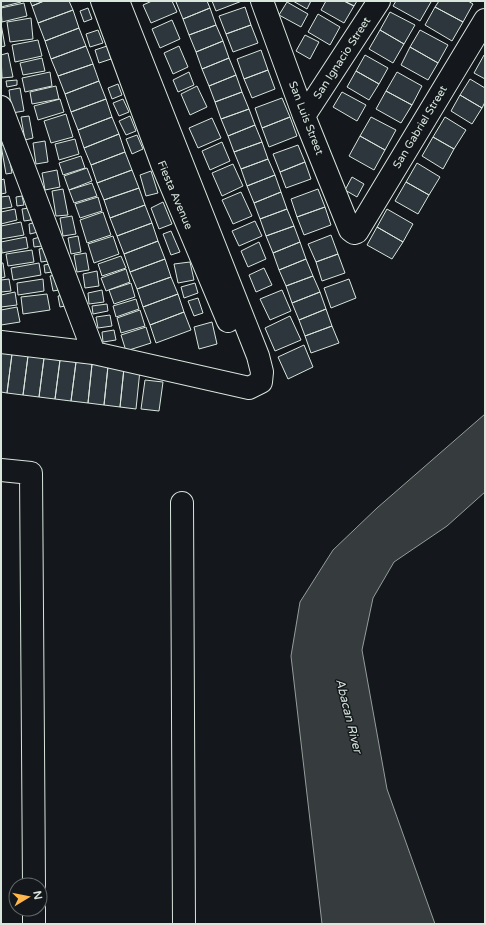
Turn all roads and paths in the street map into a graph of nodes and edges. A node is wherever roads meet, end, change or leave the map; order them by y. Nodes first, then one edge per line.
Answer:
1 (102, 1) edge
2 (118, 1) edge
3 (379, 1) edge
4 (266, 4) edge
5 (485, 20) edge
6 (304, 116) junction
7 (3, 118) edge
8 (170, 159) junction
9 (354, 233) joint
10 (1, 342) edge
11 (94, 353) junction
12 (1, 470) edge
13 (182, 503) dead end
14 (34, 877) edge
15 (184, 924) edge

1 - 8 street, Fiesta Avenue
2 - 8 street, Fiesta Avenue
3 - 6 street, San Ignacio Street
4 - 6 street, San Luis Street
5 - 9 street, San Gabriel Street
6 - 9 street, San Luis Street
7 - 11 street
8 - 11 street, Fiesta Avenue
10 - 11 street
12 - 14 street
13 - 15 street

